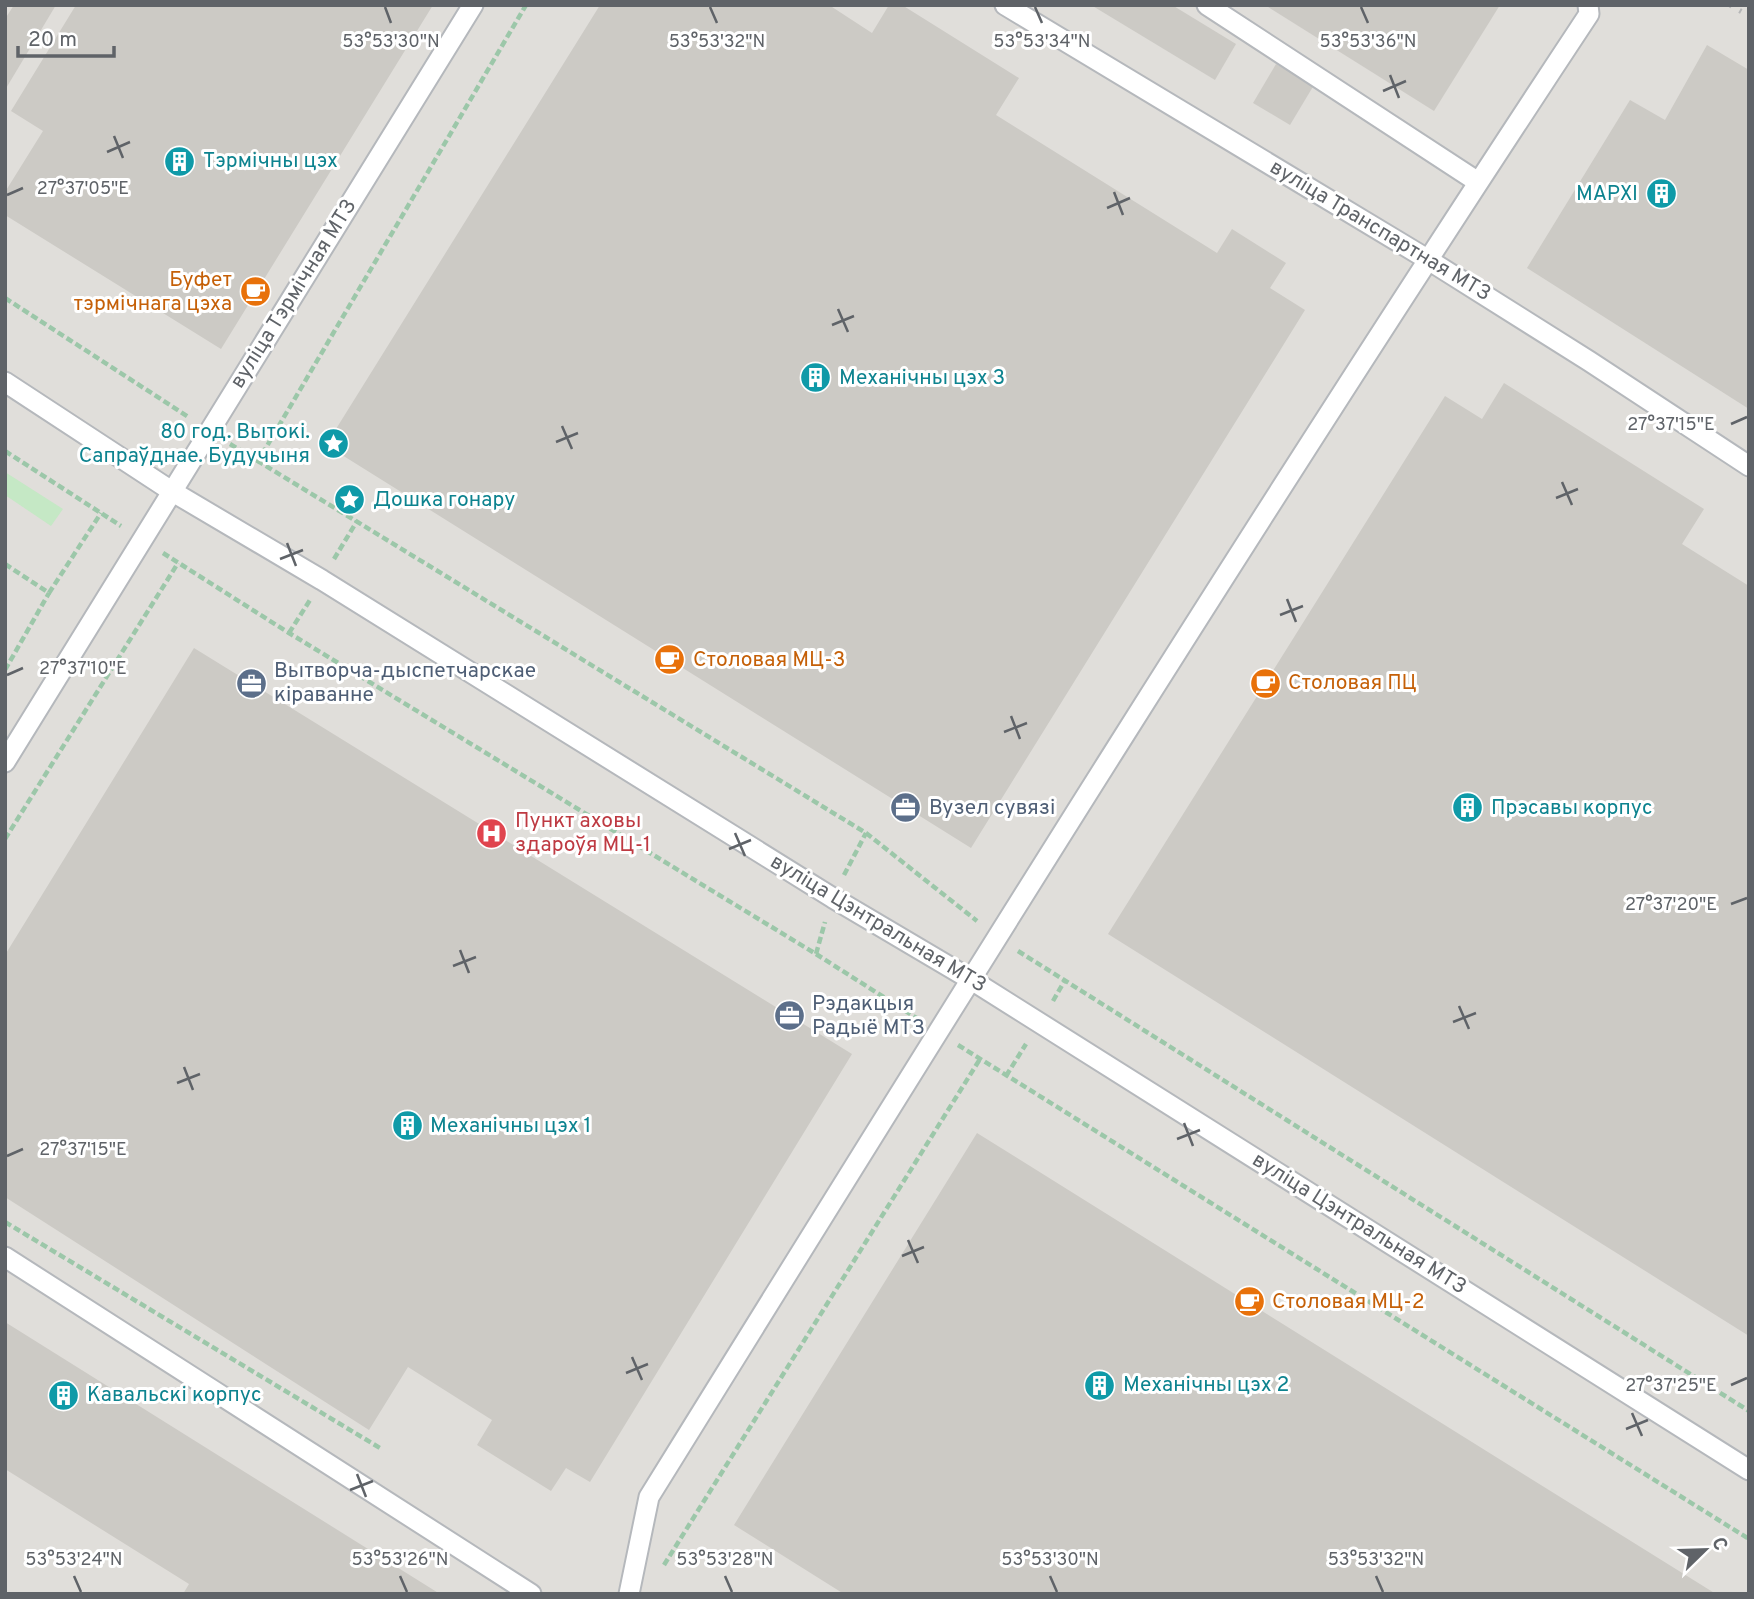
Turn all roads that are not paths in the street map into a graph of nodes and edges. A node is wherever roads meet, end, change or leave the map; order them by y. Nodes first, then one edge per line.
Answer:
1 (473, 5) edge
2 (1005, 5) edge
3 (1208, 5) edge
4 (1588, 5) edge
5 (1478, 182) junction
6 (1427, 259) junction
7 (5, 382) edge
8 (1749, 466) edge
9 (173, 492) junction
10 (5, 762) edge
11 (970, 979) junction
12 (5, 1257) edge
13 (1749, 1470) edge
14 (531, 1594) edge
15 (629, 1594) edge

1 - 9 lane, вуліца Тэрмічная МТЗ
2 - 6 lane, вуліца Транспартная МТЗ
3 - 5 lane
4 - 5 lane
5 - 6 lane
6 - 8 lane, вуліца Транспартная МТЗ
6 - 11 lane
7 - 9 lane, вуліца Цэнтральная МТЗ
9 - 10 lane, вуліца Тэрмічная МТЗ
9 - 11 lane, вуліца Цэнтральная МТЗ
11 - 13 lane, вуліца Цэнтральная МТЗ
11 - 15 lane
12 - 14 lane

